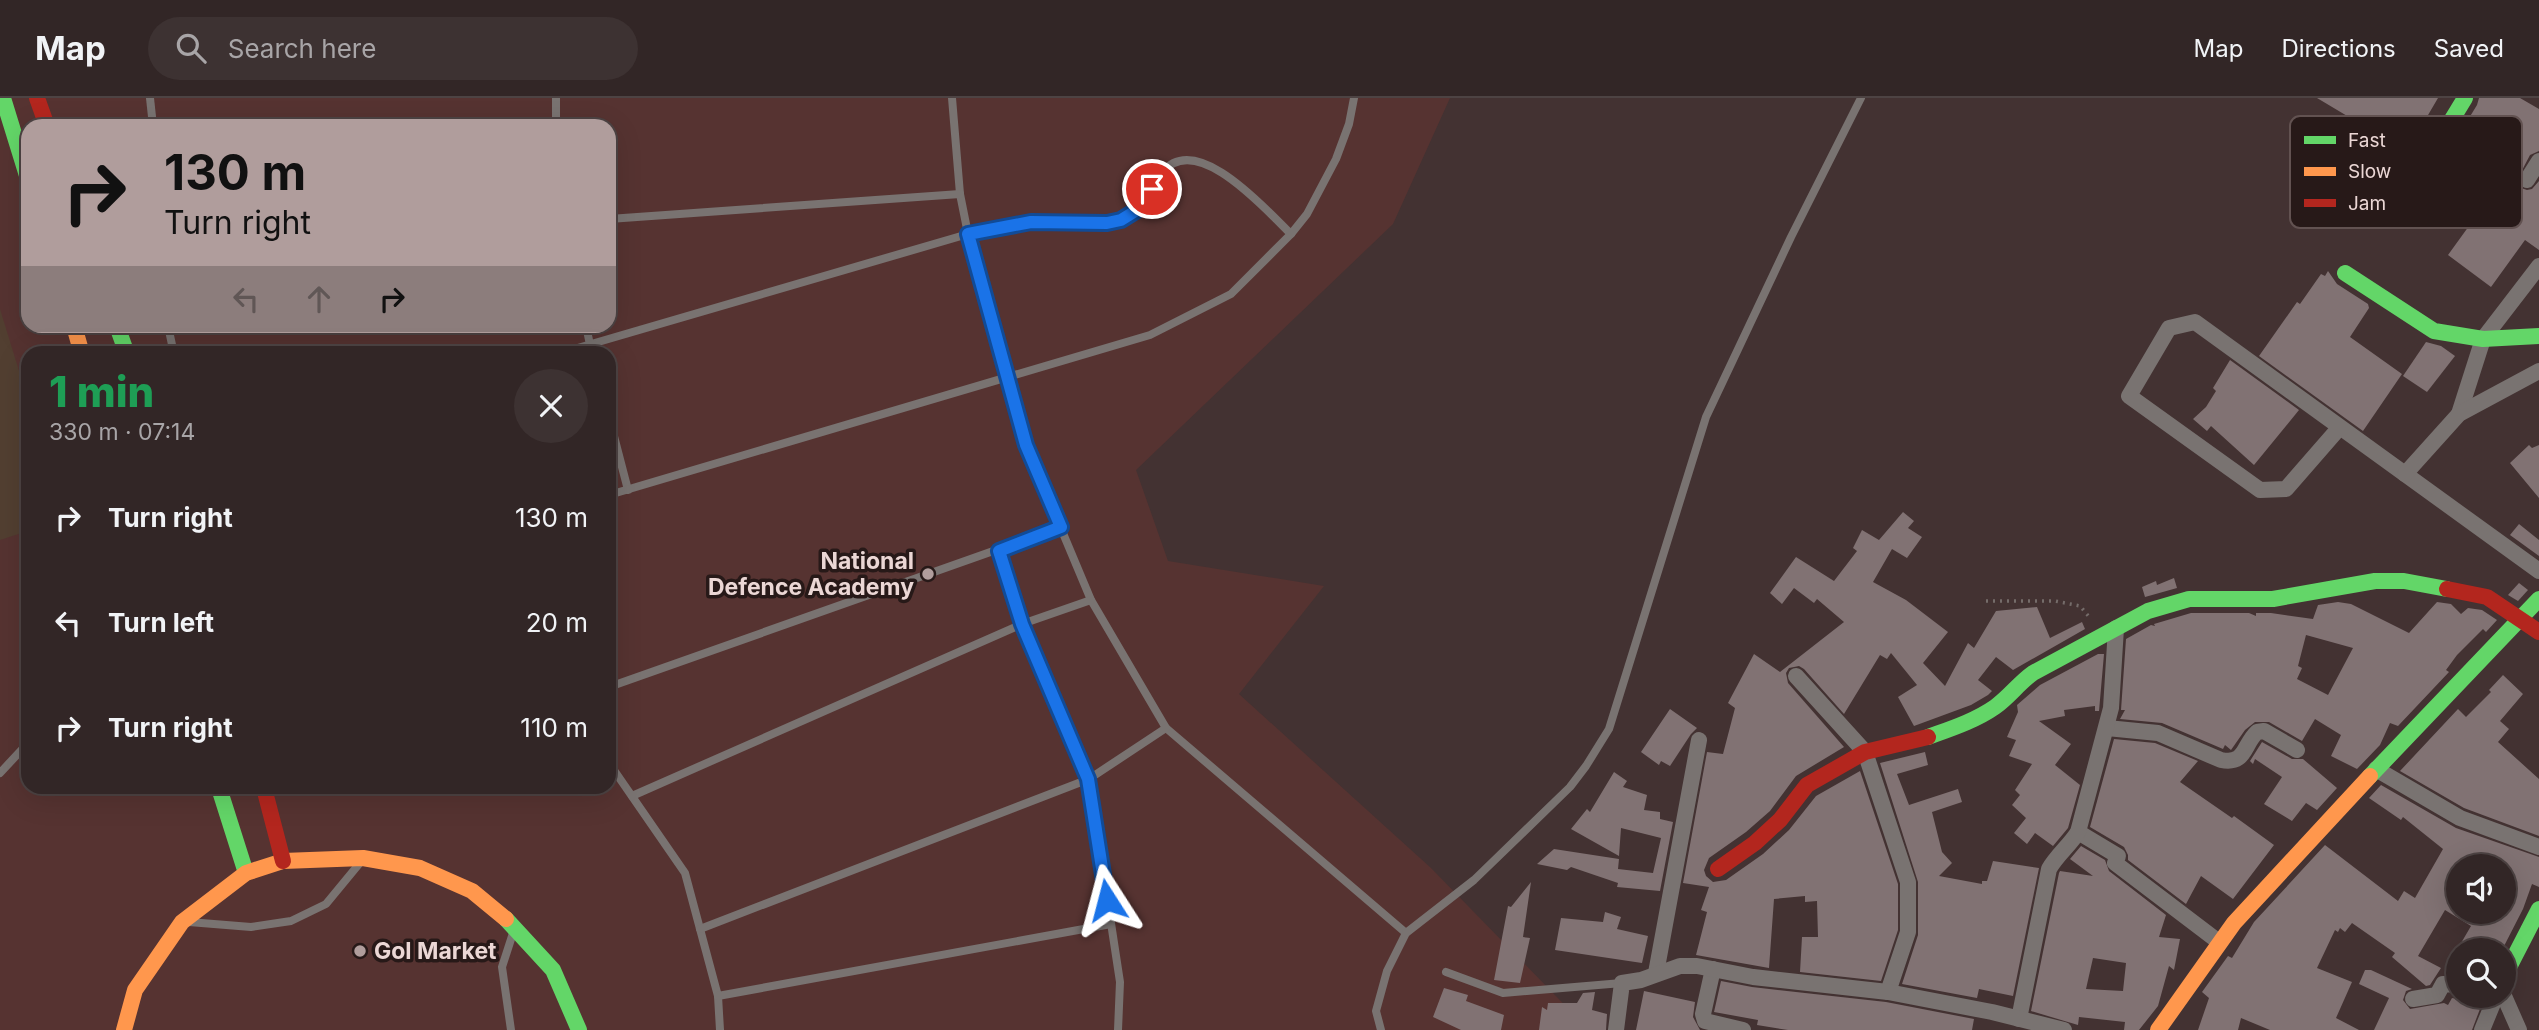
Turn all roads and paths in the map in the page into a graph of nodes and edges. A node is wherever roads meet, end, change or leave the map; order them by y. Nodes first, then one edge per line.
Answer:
1 (3, 98) edge
2 (37, 98) edge
3 (150, 98) edge
4 (556, 98) edge
5 (952, 98) edge
6 (1354, 98) edge
7 (1861, 98) edge
8 (2465, 98) edge
9 (2454, 116) edge
10 (44, 119) edge
11 (152, 119) edge
12 (556, 119) edge
13 (21, 156) edge
14 (2539, 161) edge
15 (2528, 180) dead end
16 (960, 194) junction
17 (616, 219) edge
18 (968, 234) junction
19 (1291, 234) junction
20 (2539, 266) edge
21 (2345, 273) dead end
22 (588, 333) edge
23 (2539, 337) edge
24 (2483, 339) junction
25 (590, 343) junction
26 (581, 346) edge
27 (591, 346) edge
28 (2539, 371) edge
29 (1007, 379) junction
30 (2459, 414) junction
31 (2340, 427) junction
32 (616, 444) edge
33 (2405, 474) junction
34 (628, 490) junction
35 (616, 493) edge
36 (1061, 527) junction
37 (999, 551) junction
38 (2539, 571) edge
39 (2539, 599) edge
40 (1091, 600) junction
41 (1986, 601) dead end
42 (2520, 619) junction
43 (1022, 624) junction
44 (2116, 628) junction
45 (2539, 632) edge
46 (2099, 637) junction
47 (1796, 676) dead end
48 (616, 685) edge
49 (1166, 728) junction
50 (2107, 728) junction
51 (1699, 740) dead end
52 (21, 750) edge
53 (2297, 750) dead end
54 (1865, 752) junction
55 (2376, 769) junction
56 (0, 772) edge
57 (616, 773) edge
58 (1088, 779) junction
59 (221, 794) edge
60 (266, 794) edge
61 (632, 796) junction
62 (2078, 832) junction
63 (2539, 847) edge
64 (363, 858) junction
65 (283, 861) junction
66 (1718, 869) dead end
67 (246, 873) junction
68 (2539, 909) edge
69 (182, 922) junction
70 (1111, 924) junction
71 (515, 927) junction
72 (700, 929) junction
73 (1406, 933) junction
74 (2219, 942) junction
75 (2516, 954) edge
76 (1713, 969) junction
77 (1446, 972) dead end
78 (1656, 973) junction
79 (1622, 983) junction
80 (2446, 984) edge
81 (1888, 992) junction
82 (718, 996) junction
83 (2413, 999) dead end
84 (2491, 1008) edge
85 (2509, 1008) edge
86 (2019, 1019) junction
87 (124, 1030) edge
88 (511, 1030) edge
89 (579, 1030) edge
90 (720, 1030) edge
91 (1118, 1030) edge
92 (1381, 1030) edge
93 (1616, 1030) edge
94 (1743, 1030) edge
95 (2064, 1030) edge
96 (2158, 1030) edge
97 (2482, 1030) edge
98 (2519, 1030) edge

1 - 13 street
2 - 10 street
3 - 11 lane
4 - 12 lane
5 - 16 lane
6 - 19 lane
7 - 73 lane
8 - 9 street
14 - 15 street
16 - 17 lane
16 - 18 lane
18 - 19 lane
18 - 25 lane
18 - 29 lane
19 - 29 lane
20 - 24 street
21 - 24 street
22 - 25 lane
23 - 24 street
24 - 30 street
25 - 26 lane
25 - 27 lane
28 - 30 street
29 - 34 lane
29 - 36 lane
30 - 33 street
31 - 31 street
31 - 33 street
32 - 34 lane
33 - 38 street
34 - 35 lane
36 - 37 lane
36 - 40 lane
37 - 43 lane
37 - 48 lane
39 - 42 street
40 - 43 lane
40 - 49 lane
41 - 46 path
42 - 44 street
42 - 45 street
42 - 55 street
43 - 58 lane
43 - 61 lane
44 - 46 street
44 - 50 street
46 - 54 street
47 - 54 street
49 - 58 lane
49 - 73 lane
50 - 53 street
50 - 62 street
51 - 78 street
52 - 56 lane
54 - 66 street
54 - 81 street
55 - 63 street
55 - 74 street
57 - 61 lane
58 - 70 lane
58 - 72 lane
59 - 67 street
60 - 65 street
61 - 72 lane
62 - 74 street
62 - 86 street
64 - 65 street
64 - 69 lane
64 - 71 street
65 - 67 street
67 - 69 street
68 - 75 street
69 - 87 street
70 - 82 lane
70 - 91 lane
71 - 88 lane
71 - 89 street
72 - 82 lane
73 - 92 lane
74 - 96 street
76 - 78 street
76 - 81 street
76 - 94 street
77 - 79 lane
78 - 79 street
79 - 93 street
80 - 83 street
81 - 86 street
82 - 90 lane
84 - 97 street
85 - 98 street
86 - 95 street

